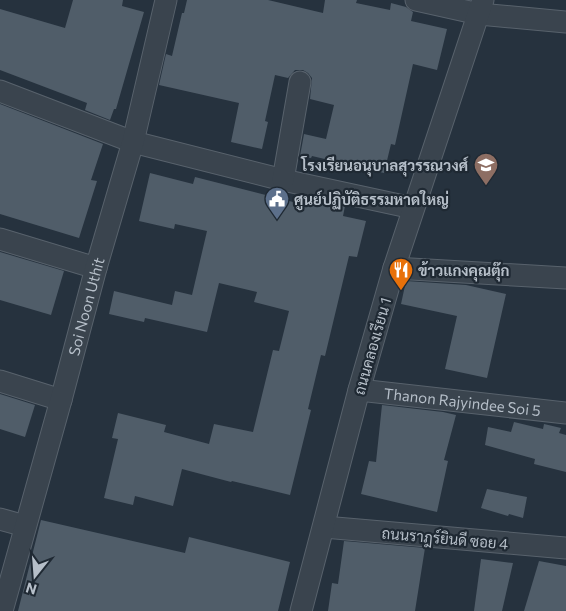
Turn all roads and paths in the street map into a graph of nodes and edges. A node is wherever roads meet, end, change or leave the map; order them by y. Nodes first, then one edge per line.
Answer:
1 (166, 0) edge
2 (416, 0) edge
3 (481, 7) edge
4 (566, 22) edge
5 (300, 82) dead end
6 (0, 91) edge
7 (132, 142) junction
8 (284, 180) junction
9 (413, 208) junction
10 (0, 239) edge
11 (96, 268) junction
12 (394, 268) junction
13 (566, 278) edge
14 (0, 381) edge
15 (359, 390) junction
16 (61, 400) junction
17 (566, 414) edge
18 (0, 519) edge
19 (25, 526) junction
20 (324, 527) junction
21 (566, 548) edge
22 (2, 611) edge
23 (301, 611) edge

1 - 7 street, Soi Noon Uthit
2 - 3 street
3 - 4 street
3 - 9 street, ถนนคลองเรียน 1
5 - 8 street
6 - 7 street
7 - 8 street
7 - 11 street, Soi Noon Uthit
8 - 9 street
9 - 12 street, ถนนคลองเรียน 1
10 - 11 street
11 - 16 street, Soi Noon Uthit
12 - 13 street
12 - 15 street, ถนนคลองเรียน 1
14 - 16 street
15 - 17 street, Thanon Rajyindee Soi 5
15 - 20 street, ถนนคลองเรียน 1
16 - 19 street, Soi Noon Uthit
18 - 19 street
19 - 22 street, Soi Noon Uthit
20 - 21 street, ถนนราฎร์ยินดี ซอย 4
20 - 23 street, ถนนคลองเรียน 1

